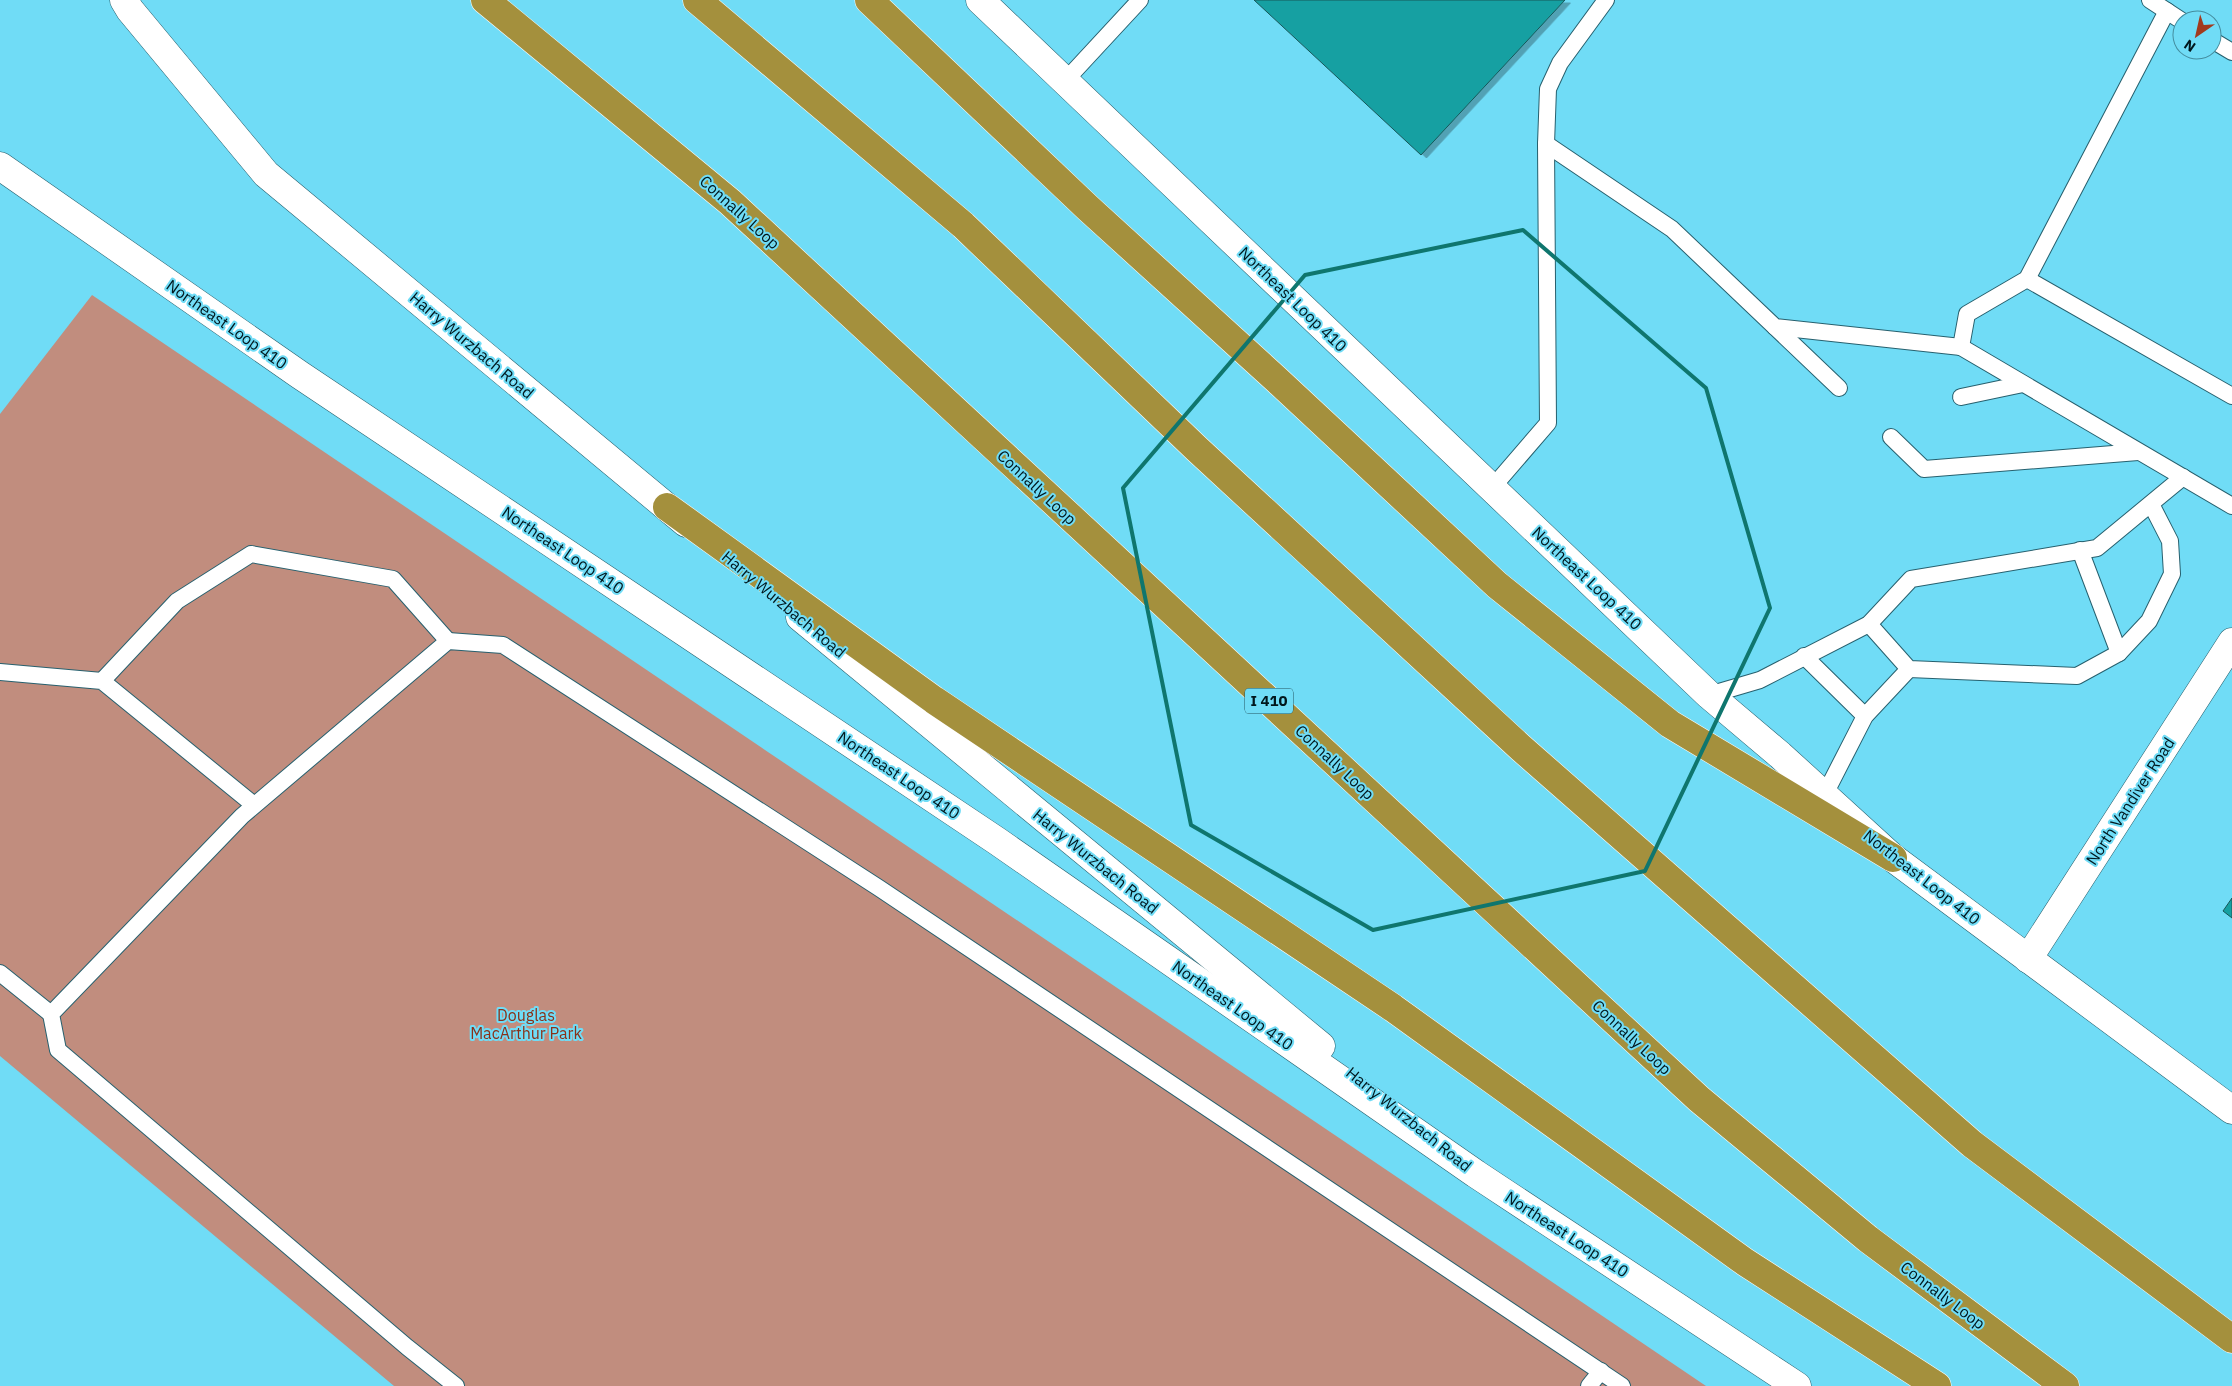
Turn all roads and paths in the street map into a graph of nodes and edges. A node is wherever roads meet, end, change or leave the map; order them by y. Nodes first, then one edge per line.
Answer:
1 (124, 0) edge
2 (484, 0) edge
3 (697, 0) edge
4 (869, 0) edge
5 (980, 0) edge
6 (1140, 0) edge
7 (1606, 0) edge
8 (2150, 0) edge
9 (2167, 11) junction
10 (2172, 14) edge
11 (1065, 81) junction
12 (1546, 144) junction
13 (0, 166) edge
14 (2027, 279) junction
15 (1775, 327) junction
16 (1962, 347) junction
17 (2023, 384) junction
18 (1839, 388) dead end
19 (2232, 396) edge
20 (1961, 397) dead end
21 (1891, 437) dead end
22 (2138, 452) junction
23 (2183, 477) junction
24 (1492, 488) junction
25 (2151, 504) junction
26 (2232, 506) edge
27 (667, 507) junction
28 (2080, 550) junction
29 (1870, 624) junction
30 (448, 641) junction
31 (2232, 642) edge
32 (2119, 653) junction
33 (1804, 656) junction
34 (1909, 669) junction
35 (0, 672) edge
36 (102, 681) junction
37 (1709, 695) junction
38 (1865, 716) junction
39 (1824, 796) junction
40 (254, 806) junction
41 (1893, 858) junction
42 (2028, 959) junction
43 (0, 973) edge
44 (52, 1014) junction
45 (2232, 1110) edge
46 (1476, 1174) junction
47 (2232, 1339) edge
48 (1601, 1372) junction
49 (456, 1386) edge
50 (1589, 1386) edge
51 (1622, 1386) edge
52 (1797, 1386) edge
53 (1937, 1386) edge
54 (2065, 1386) edge

1 - 27 main road, Harry Wurzbach Road
2 - 54 highway, Connally Loop / I 410
3 - 47 highway
4 - 41 highway
5 - 11 main road, Northeast Loop 410
6 - 11 lane
7 - 12 lane
8 - 9 lane
9 - 10 lane
9 - 14 lane
11 - 24 main road, Northeast Loop 410
12 - 15 lane
12 - 24 lane
13 - 46 main road, Northeast Loop 410
14 - 16 lane
14 - 19 lane
15 - 16 lane
15 - 18 lane
16 - 17 lane
17 - 20 lane
17 - 22 lane
21 - 22 lane
22 - 23 lane
23 - 25 lane
23 - 26 lane
24 - 37 main road, Northeast Loop 410
25 - 28 lane
25 - 32 lane
27 - 46 main road, Harry Wurzbach Road
27 - 53 highway
28 - 29 lane
28 - 32 lane
29 - 33 lane
29 - 34 lane
30 - 36 lane
30 - 40 lane
30 - 48 lane
31 - 42 main road, North Vandiver Road
32 - 34 lane
33 - 37 lane
33 - 38 lane
34 - 38 lane
35 - 36 lane
36 - 40 lane
37 - 39 main road, Northeast Loop 410
38 - 39 lane
39 - 41 main road, Northeast Loop 410
40 - 44 lane
41 - 42 main road, Northeast Loop 410
42 - 45 main road, Northeast Loop 410
43 - 44 lane
44 - 49 lane
46 - 52 main road, Northeast Loop 410
48 - 50 lane
48 - 51 lane

